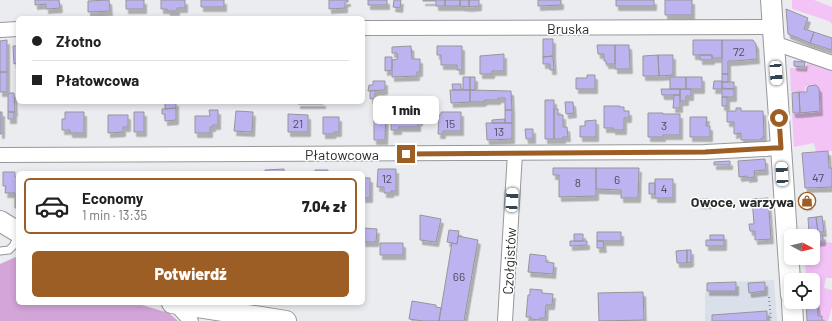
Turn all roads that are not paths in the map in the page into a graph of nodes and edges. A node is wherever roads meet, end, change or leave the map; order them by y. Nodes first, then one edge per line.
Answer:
1 (770, 0) edge
2 (365, 28) edge
3 (16, 29) edge
4 (0, 30) edge
5 (773, 35) junction
6 (832, 63) edge
7 (781, 148) junction
8 (515, 153) junction
9 (0, 155) edge
10 (0, 222) edge
11 (16, 231) edge
12 (16, 240) edge
13 (0, 251) edge
14 (790, 273) edge
15 (175, 305) edge
16 (186, 305) edge
17 (792, 309) edge
18 (191, 321) edge
19 (286, 321) edge
20 (505, 321) edge
21 (793, 321) edge

1 - 5 street
2 - 5 street, Bruska
3 - 4 street
5 - 6 street, Bruska
5 - 7 street
7 - 8 street, Płatowcowa
7 - 14 street
8 - 9 street, Płatowcowa
8 - 20 street, Czołgistów
10 - 11 street
12 - 13 lane
15 - 18 street
16 - 19 street
17 - 21 street

